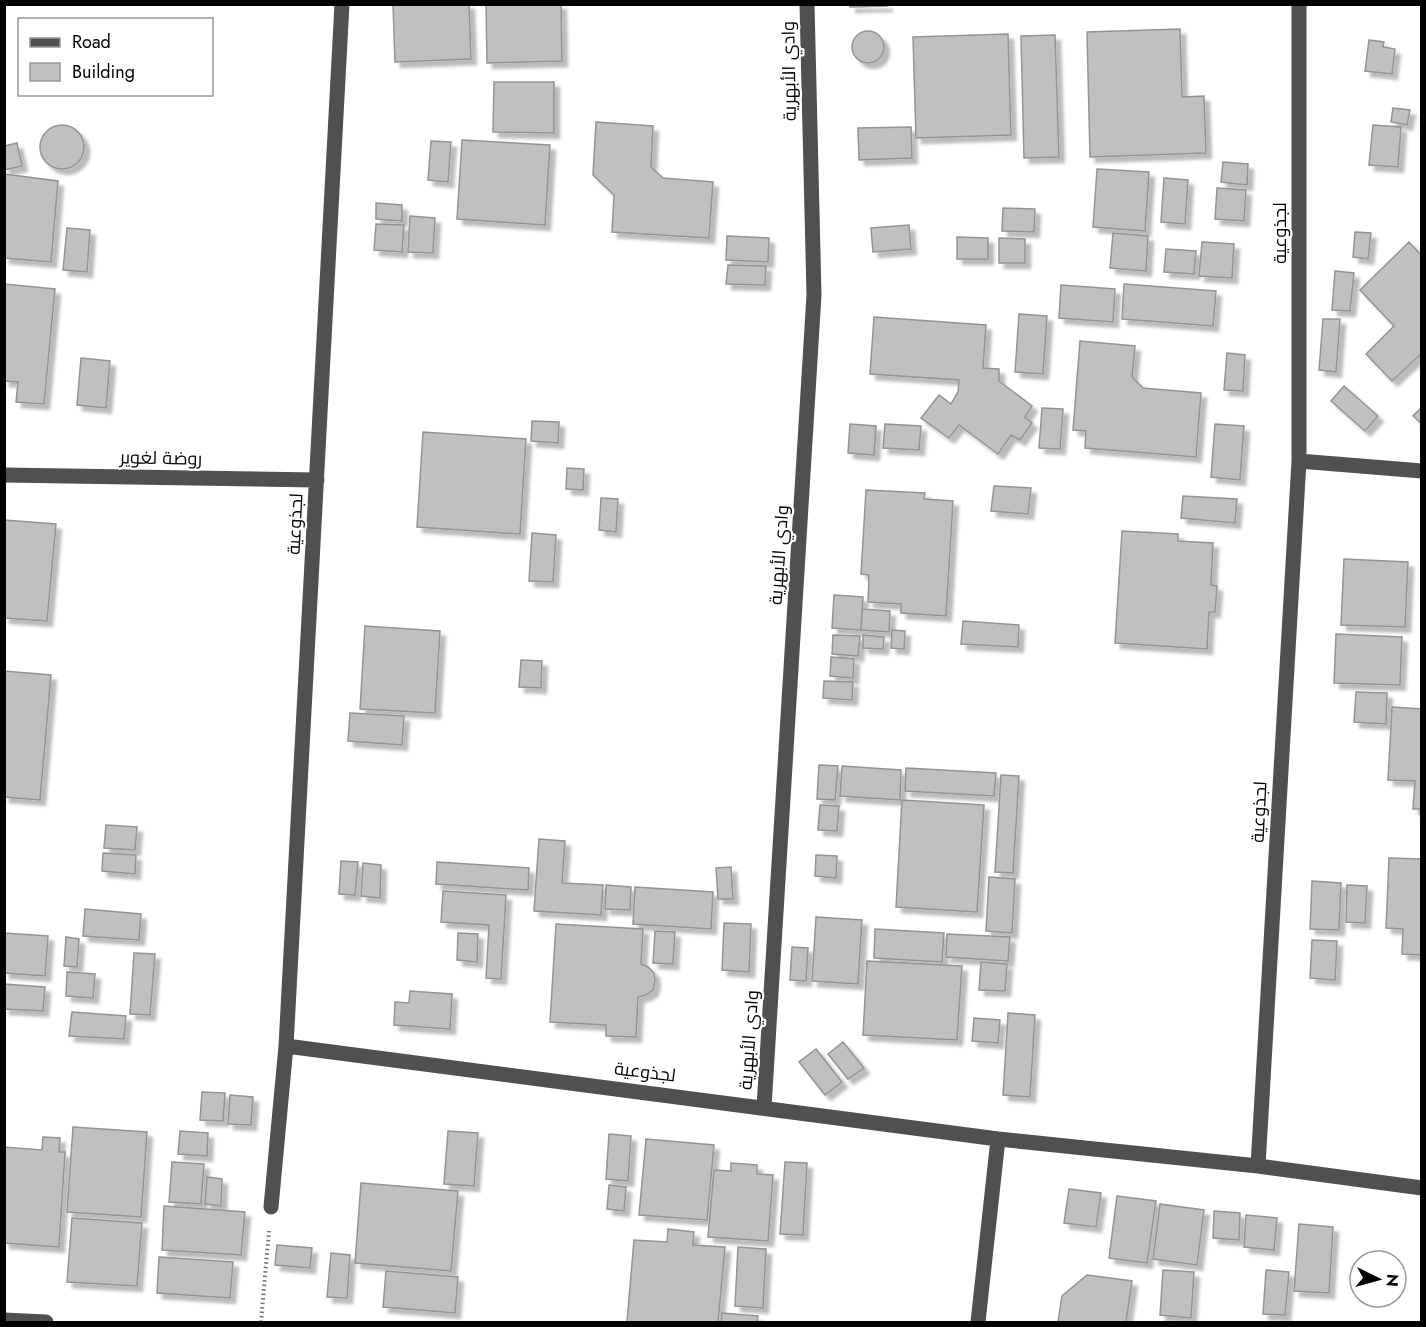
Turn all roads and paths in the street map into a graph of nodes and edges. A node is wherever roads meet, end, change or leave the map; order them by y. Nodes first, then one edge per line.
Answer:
1 (342, 4) edge
2 (807, 4) edge
3 (1299, 4) edge
4 (1299, 461) junction
5 (1422, 471) edge
6 (4, 475) edge
7 (317, 480) junction
8 (286, 1046) junction
9 (764, 1107) junction
10 (998, 1139) junction
11 (1258, 1166) junction
12 (1422, 1188) edge
13 (271, 1207) joint
14 (4, 1320) edge
15 (46, 1323) edge
16 (261, 1323) edge
17 (978, 1323) edge

1 - 7 street, لجذوعية
2 - 9 street, وادي الأبهرية
3 - 4 street, لجذوعية
4 - 5 street
4 - 11 street, لجذوعية
6 - 7 street, روضة لغوير
7 - 8 street, لجذوعية
8 - 9 street, لجذوعية
8 - 13 street, لجذوعية
9 - 10 street, لجذوعية
10 - 11 street, لجذوعية
10 - 17 street
11 - 12 street, لجذوعية
13 - 16 path
14 - 15 street

